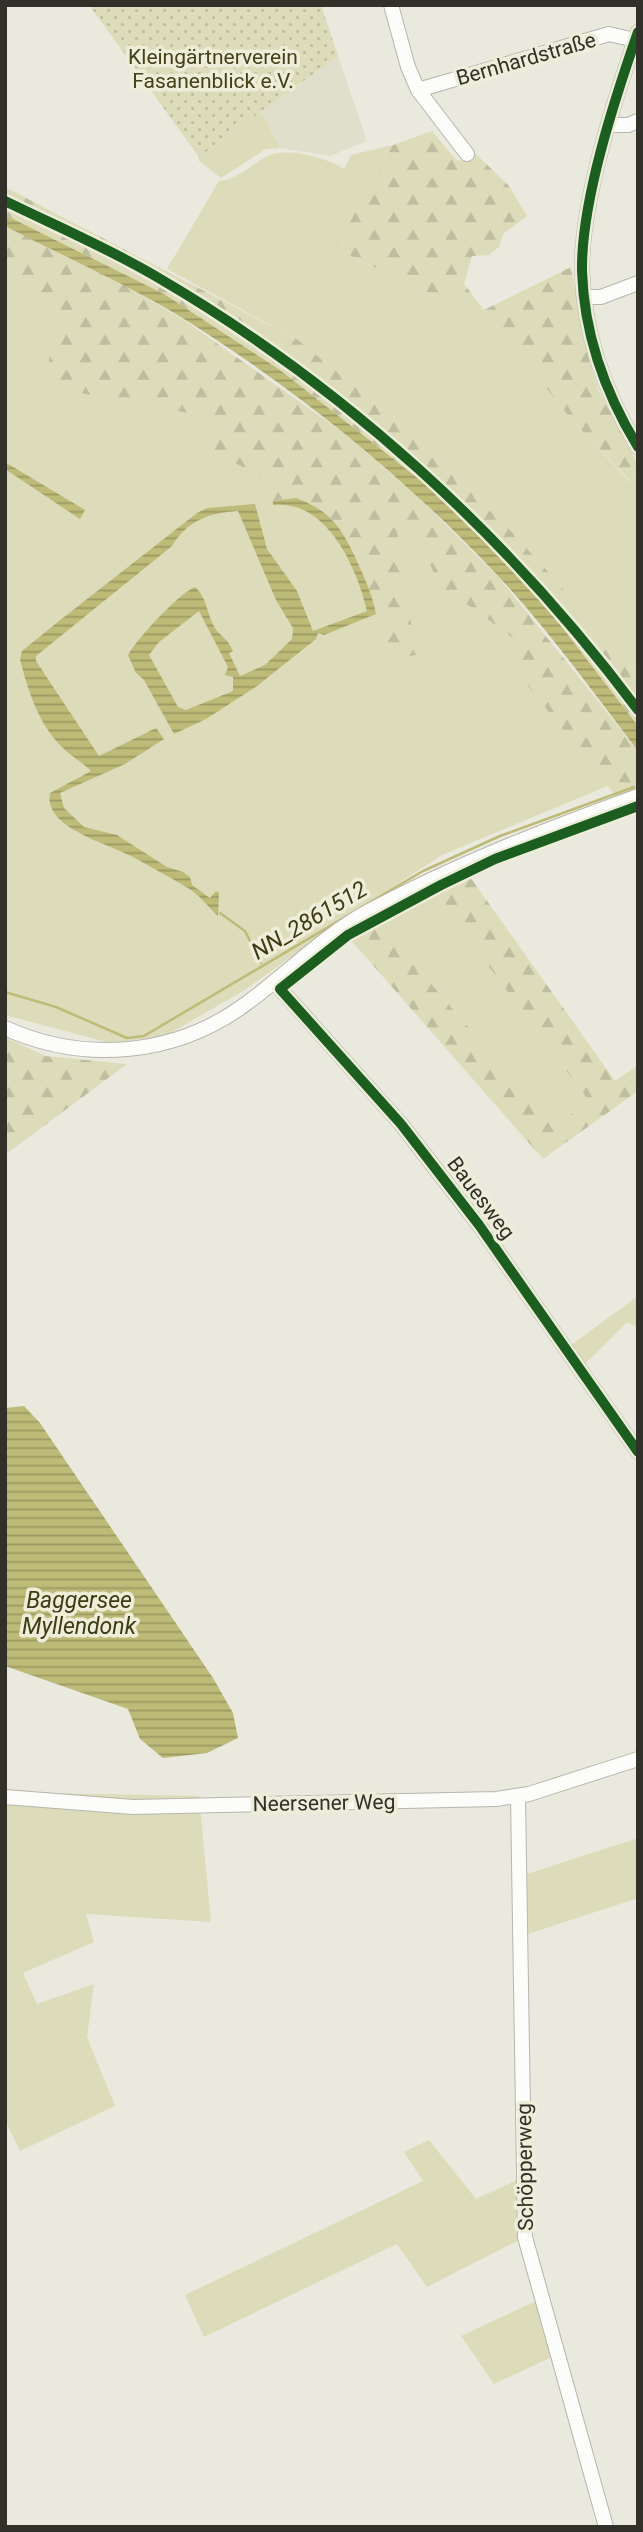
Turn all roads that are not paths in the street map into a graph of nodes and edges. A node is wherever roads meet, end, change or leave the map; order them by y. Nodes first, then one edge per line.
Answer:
1 (391, 5) edge
2 (636, 36) edge
3 (418, 90) junction
4 (638, 121) edge
5 (610, 125) junction
6 (467, 154) dead end
7 (638, 283) edge
8 (584, 297) junction
9 (638, 447) edge
10 (638, 796) edge
11 (274, 982) junction
12 (5, 1028) edge
13 (638, 1452) edge
14 (638, 1759) edge
15 (5, 1797) edge
16 (519, 1797) junction
17 (606, 2527) edge

1 - 3 street
2 - 3 street, Bernhardstraße
2 - 5 street
3 - 6 street
4 - 5 street
5 - 8 street
7 - 8 street
8 - 9 street
10 - 11 street
11 - 12 street
11 - 13 street, Bauesweg
14 - 16 street, Neersener Weg
15 - 16 street, Neersener Weg
16 - 17 street, Schöpperweg

